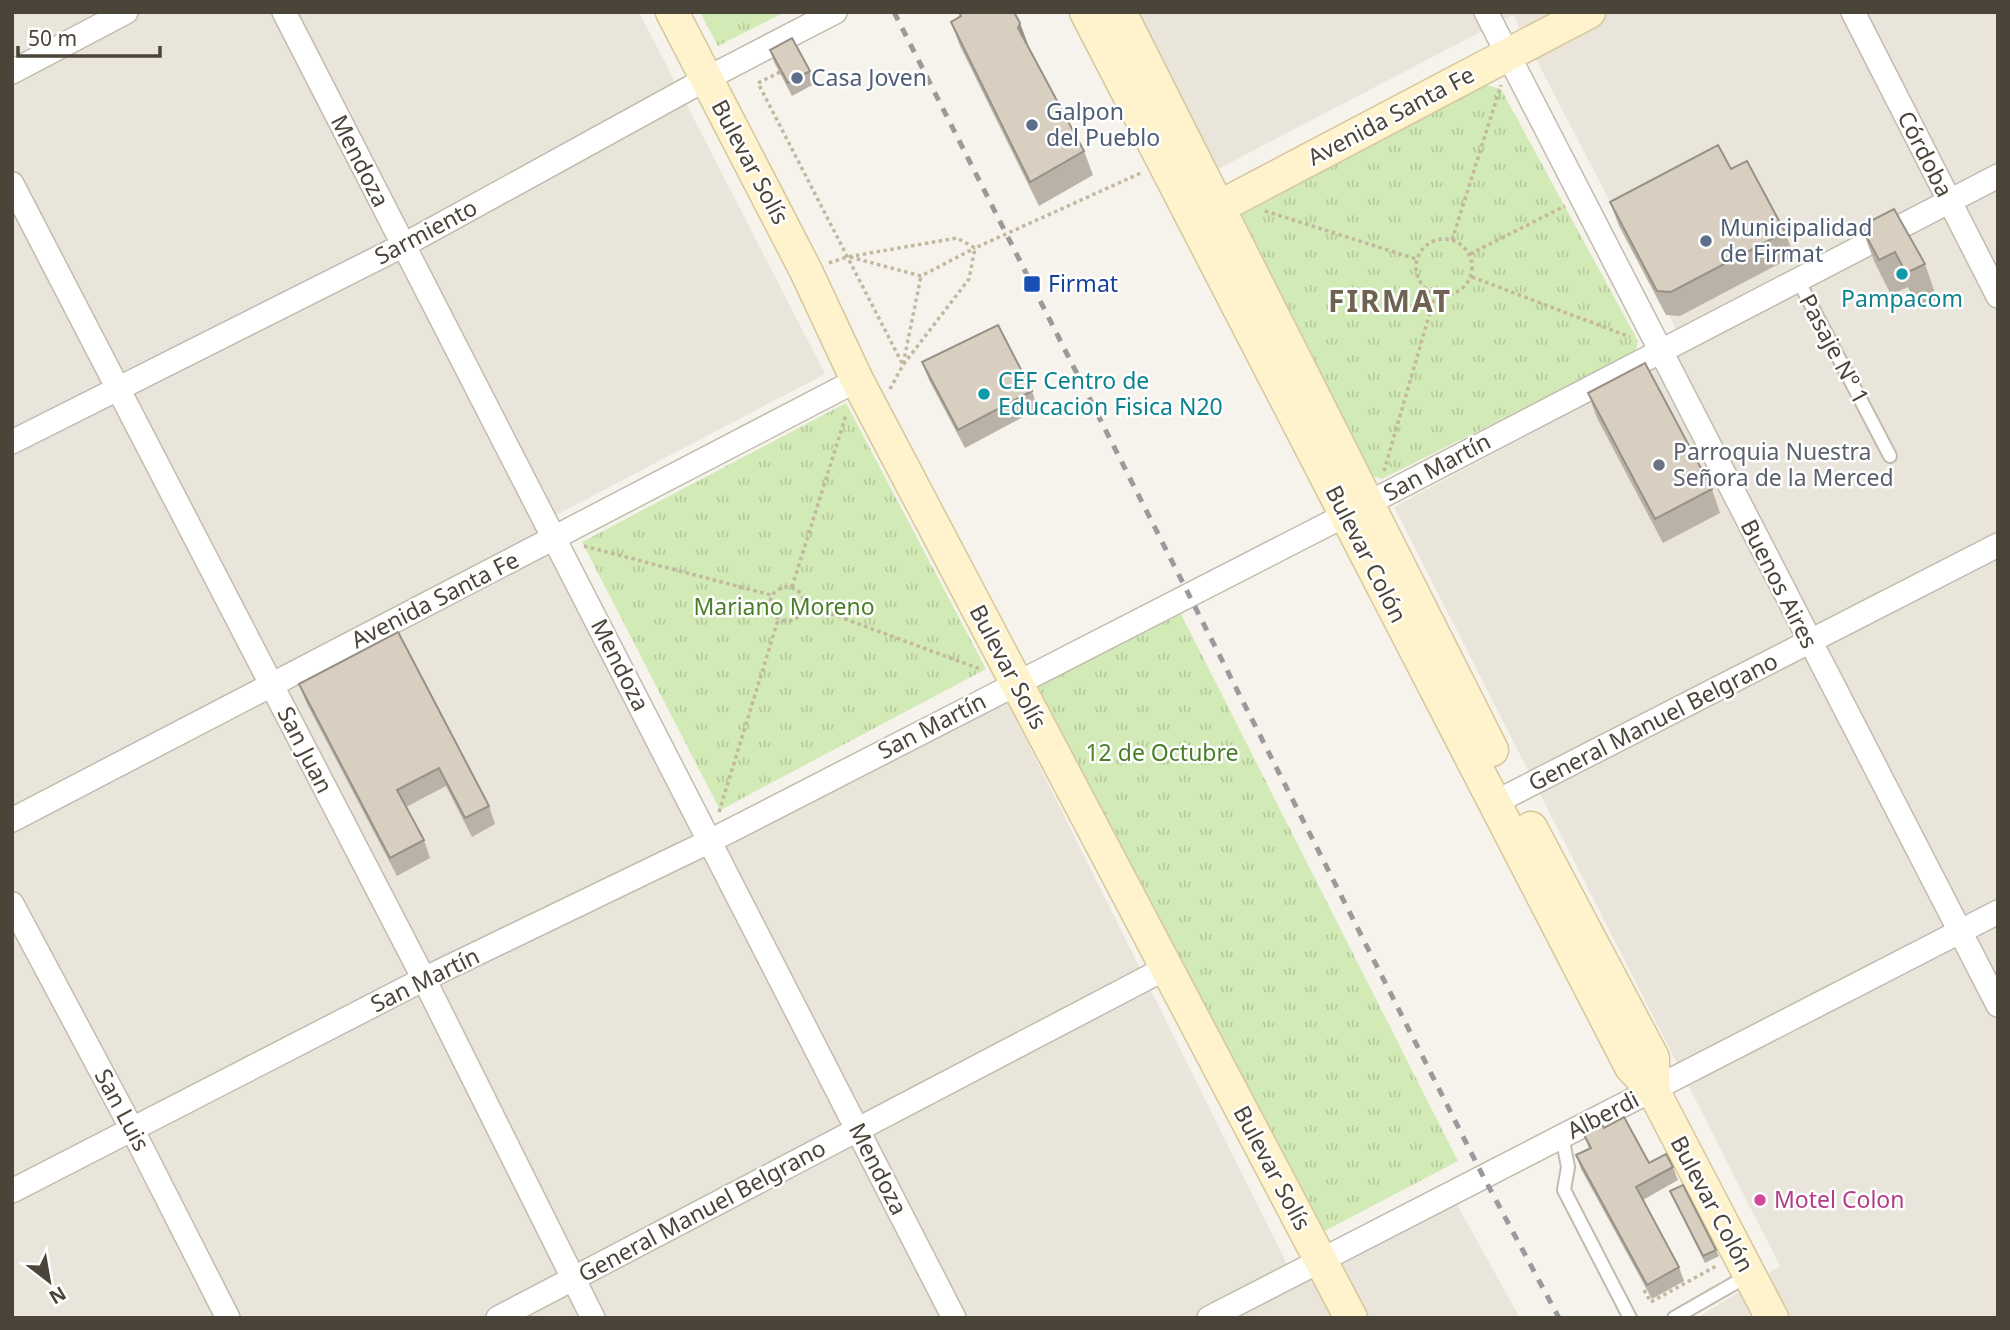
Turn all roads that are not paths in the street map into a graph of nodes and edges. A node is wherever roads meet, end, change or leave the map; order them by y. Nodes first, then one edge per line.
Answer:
1 (126, 12) edge
2 (284, 12) edge
3 (672, 12) edge
4 (835, 12) edge
5 (1086, 12) edge
6 (1120, 12) edge
7 (1486, 12) edge
8 (1589, 12) edge
9 (1853, 12) edge
10 (1507, 55) junction
11 (12, 72) edge
12 (706, 79) junction
13 (1998, 176) edge
14 (12, 184) edge
15 (1950, 201) junction
16 (1206, 214) junction
17 (404, 245) junction
18 (1798, 280) junction
19 (1998, 296) edge
20 (1660, 351) junction
21 (857, 380) junction
22 (118, 389) junction
23 (12, 442) edge
24 (1890, 456) dead end
25 (1356, 509) junction
26 (554, 538) junction
27 (1998, 545) edge
28 (1809, 642) junction
29 (1016, 682) junction
30 (271, 685) junction
31 (1504, 799) junction
32 (12, 820) edge
33 (710, 841) junction
34 (12, 904) edge
35 (1998, 912) edge
36 (1960, 932) junction
37 (1166, 968) junction
38 (424, 979) junction
39 (1998, 1005) edge
40 (1653, 1090) junction
41 (132, 1129) junction
42 (858, 1129) junction
43 (1562, 1136) junction
44 (12, 1191) edge
45 (1321, 1259) junction
46 (1744, 1265) junction
47 (573, 1279) junction
48 (228, 1318) edge
49 (498, 1318) edge
50 (593, 1318) edge
51 (954, 1318) edge
52 (1209, 1318) edge
53 (1351, 1318) edge
54 (1630, 1318) edge
55 (1674, 1318) edge
56 (1772, 1318) edge

1 - 11 street
2 - 17 street, Mendoza
3 - 12 street, Bulevar Solís
4 - 12 street, Sarmiento
5 - 16 street, Bulevar Colón
6 - 16 street, Bulevar Colón
7 - 10 street, Buenos Aires
8 - 10 street, Avenida Santa Fe
9 - 15 street, Córdoba
10 - 16 street, Avenida Santa Fe
10 - 20 street, Buenos Aires
12 - 17 street, Sarmiento
12 - 21 street, Bulevar Solís
13 - 15 street, San Martín
14 - 22 street, San Juan
15 - 18 street, San Martín
15 - 19 street, Córdoba
16 - 25 street, Bulevar Colón
17 - 22 street, Sarmiento
17 - 26 street, Mendoza
18 - 20 street, San Martín
18 - 24 lane, Pasaje Nº 1
20 - 25 street, San Martín
20 - 28 street, Buenos Aires
21 - 26 street, Avenida Santa Fe
21 - 29 street, Bulevar Solís
22 - 23 street, Sarmiento
22 - 30 street, San Juan
25 - 29 street, San Martín
25 - 31 street, Bulevar Colón
26 - 30 street, Avenida Santa Fe
26 - 33 street, Mendoza
27 - 28 street, General Manuel Belgrano
28 - 31 street, General Manuel Belgrano
28 - 36 street, Buenos Aires
29 - 33 street, San Martín
29 - 37 street, Bulevar Solís
30 - 32 street, Avenida Santa Fe
30 - 38 street, San Juan
31 - 40 street, Bulevar Colón
33 - 38 street, San Martín
33 - 42 street, Mendoza
34 - 41 street, San Luis
35 - 36 street, Alberdi
36 - 39 street, Buenos Aires
36 - 40 street, Alberdi
37 - 42 street, General Manuel Belgrano
37 - 45 street, Bulevar Solís
38 - 41 street, San Martín
38 - 47 street, San Juan
40 - 43 street, Alberdi
40 - 46 street, Bulevar Colón
41 - 44 street, San Martín
41 - 48 street, San Luis
42 - 47 street, General Manuel Belgrano
42 - 51 street, Mendoza
43 - 45 street, Alberdi
43 - 54 lane
45 - 52 street, Alberdi
45 - 53 street, Bulevar Solís
46 - 55 lane
46 - 56 street, Bulevar Colón
47 - 49 street, General Manuel Belgrano
47 - 50 street, San Juan

